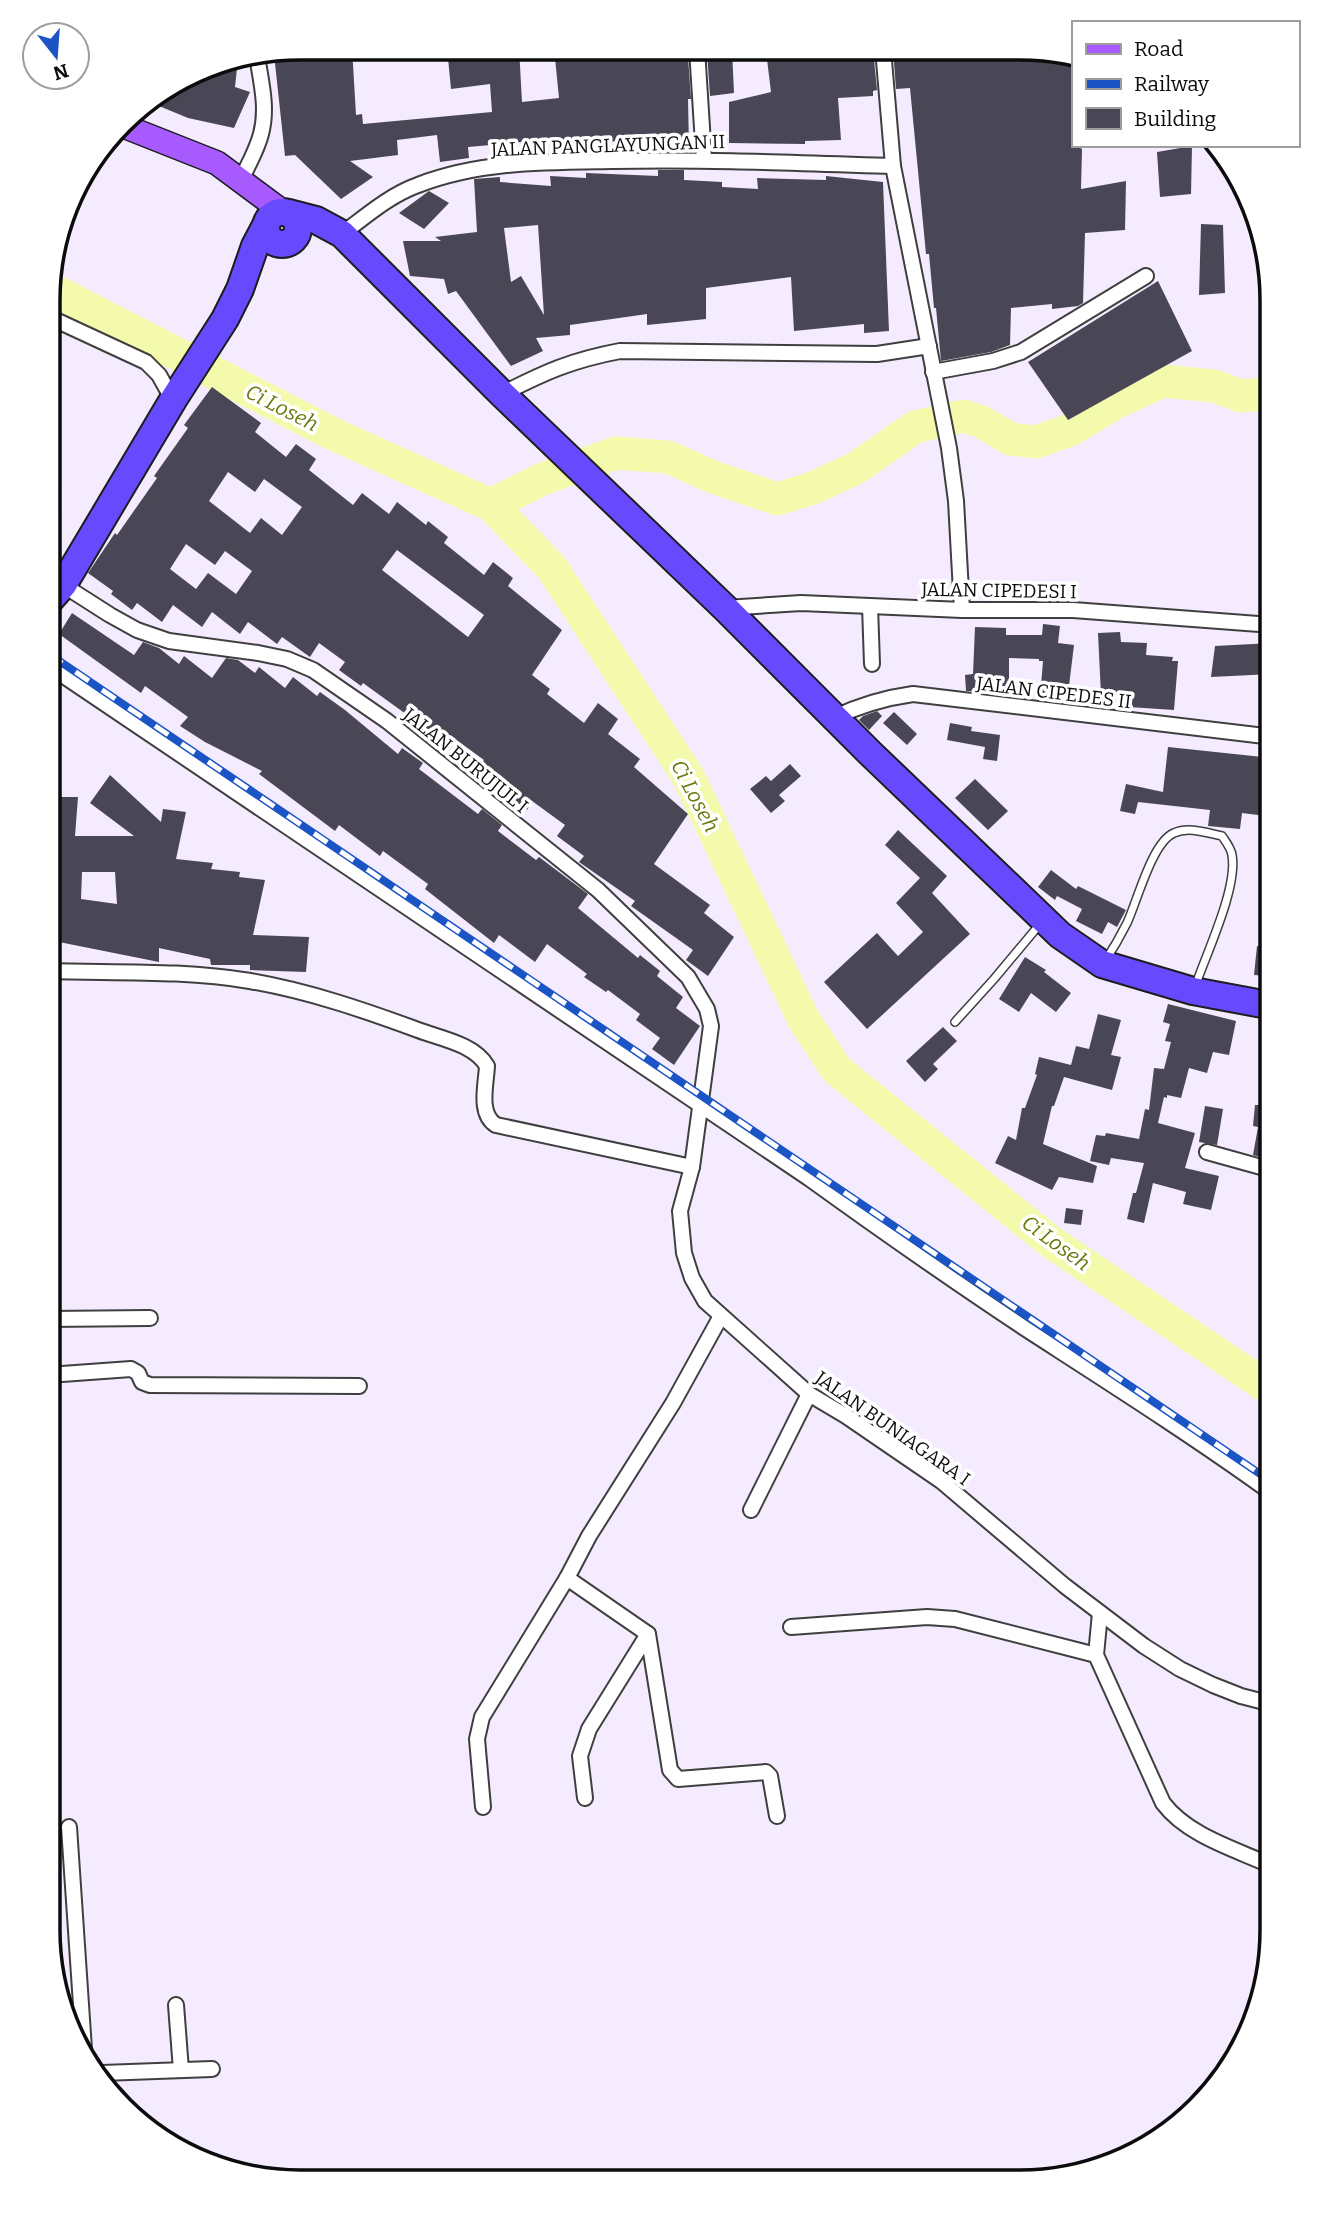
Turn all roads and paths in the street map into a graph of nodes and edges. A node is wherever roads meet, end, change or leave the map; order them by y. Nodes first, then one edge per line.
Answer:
1 (698, 60) edge
2 (884, 60) edge
3 (258, 63) edge
4 (131, 129) edge
5 (704, 159) junction
6 (217, 163) junction
7 (893, 166) junction
8 (241, 180) junction
9 (276, 218) junction
10 (342, 234) junction
11 (290, 242) junction
12 (1146, 276) dead end
13 (240, 289) junction
14 (60, 322) edge
15 (929, 346) junction
16 (933, 372) junction
17 (502, 394) junction
18 (177, 395) junction
19 (60, 586) edge
20 (60, 595) edge
21 (870, 606) junction
22 (724, 608) junction
23 (962, 610) junction
24 (1260, 624) edge
25 (872, 664) dead end
26 (60, 673) edge
27 (834, 718) junction
28 (1260, 735) edge
29 (1043, 920) junction
30 (1102, 964) junction
31 (60, 971) edge
32 (1193, 991) junction
33 (1260, 1004) edge
34 (955, 1022) dead end
35 (699, 1104) junction
36 (1207, 1152) dead end
37 (692, 1167) junction
38 (1260, 1167) edge
39 (721, 1316) junction
40 (150, 1318) dead end
41 (60, 1319) edge
42 (60, 1374) edge
43 (359, 1387) dead end
44 (808, 1394) junction
45 (1260, 1484) edge
46 (751, 1510) dead end
47 (567, 1578) junction
48 (1100, 1613) junction
49 (791, 1627) dead end
50 (648, 1634) junction
51 (1096, 1655) junction
52 (1260, 1701) edge
53 (585, 1798) dead end
54 (483, 1807) dead end
55 (777, 1816) dead end
56 (69, 1827) dead end
57 (1260, 1860) edge
58 (176, 2004) dead end
59 (83, 2032) edge
60 (212, 2069) dead end
61 (181, 2070) junction
62 (106, 2073) edge

1 - 5 street
2 - 7 street
3 - 8 street
4 - 6 main road
5 - 7 street, JALAN PANGLAYUNGAN II
5 - 10 street, JALAN PANGLAYUNGAN II
6 - 8 main road
6 - 9 main road
7 - 15 street
8 - 9 main road
9 - 10 highway
9 - 11 highway
9 - 13 highway
10 - 11 highway
10 - 17 highway
11 - 13 highway
12 - 16 street
13 - 18 highway
14 - 18 street
15 - 16 street
15 - 17 street
16 - 23 street
17 - 22 highway
18 - 19 highway
20 - 35 street, JALAN BURUJUL I
21 - 22 street, JALAN CIPEDESI I
21 - 23 street, JALAN CIPEDESI I
21 - 25 street
22 - 27 highway
23 - 24 street, JALAN CIPEDESI I
26 - 35 street
27 - 28 street, JALAN CIPEDES II
27 - 29 highway
29 - 30 highway
29 - 34 lane
30 - 32 highway
30 - 32 lane
31 - 37 street
32 - 33 highway
35 - 37 street, JALAN BUNIAGARA I
35 - 45 street
36 - 38 street
37 - 39 street, JALAN BUNIAGARA I
39 - 44 street, JALAN BUNIAGARA I
39 - 47 street
40 - 41 street
42 - 43 street
44 - 46 street
44 - 48 street, JALAN BUNIAGARA I
47 - 50 street
47 - 54 street
48 - 51 street
48 - 52 street, JALAN BUNIAGARA I
49 - 51 street
50 - 53 street
50 - 55 street
51 - 57 street
56 - 59 street
58 - 61 street
60 - 61 street
61 - 62 street

